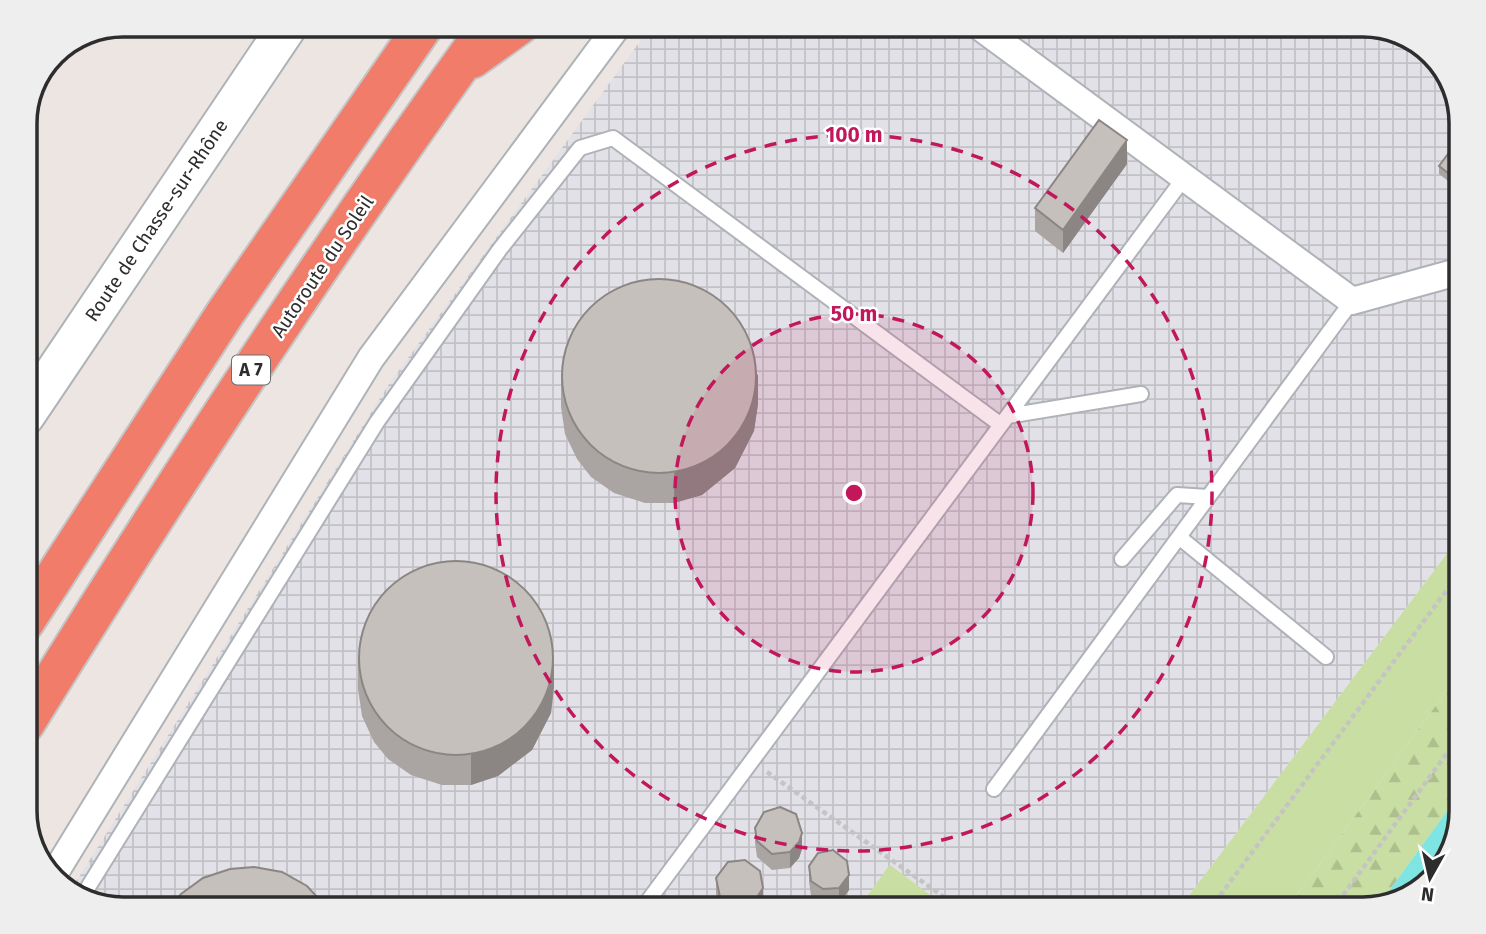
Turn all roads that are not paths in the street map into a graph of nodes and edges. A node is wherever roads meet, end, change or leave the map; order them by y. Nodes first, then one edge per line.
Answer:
1 (280, 37) edge
2 (416, 37) edge
3 (481, 37) edge
4 (502, 37) edge
5 (609, 37) edge
6 (994, 37) edge
7 (459, 67) junction
8 (1184, 178) junction
9 (1449, 274) edge
10 (1352, 301) junction
11 (1141, 394) dead end
12 (37, 398) edge
13 (1005, 421) junction
14 (1208, 497) junction
15 (1179, 537) junction
16 (1122, 559) dead end
17 (37, 603) edge
18 (1326, 657) dead end
19 (37, 705) edge
20 (994, 789) dead end
21 (58, 868) edge
22 (87, 889) edge
23 (651, 897) edge

1 - 12 main road, Route de Chasse-sur-Rhône
2 - 17 highway, A 7
3 - 7 highway, Autoroute du Soleil / A 7
4 - 7 highway
5 - 21 street
6 - 8 street
7 - 19 highway, Autoroute du Soleil / A 7
8 - 10 street
8 - 13 lane
9 - 10 street
10 - 14 lane
11 - 13 lane
13 - 22 lane
13 - 23 lane
14 - 15 lane
14 - 16 lane
15 - 18 lane
15 - 20 lane

